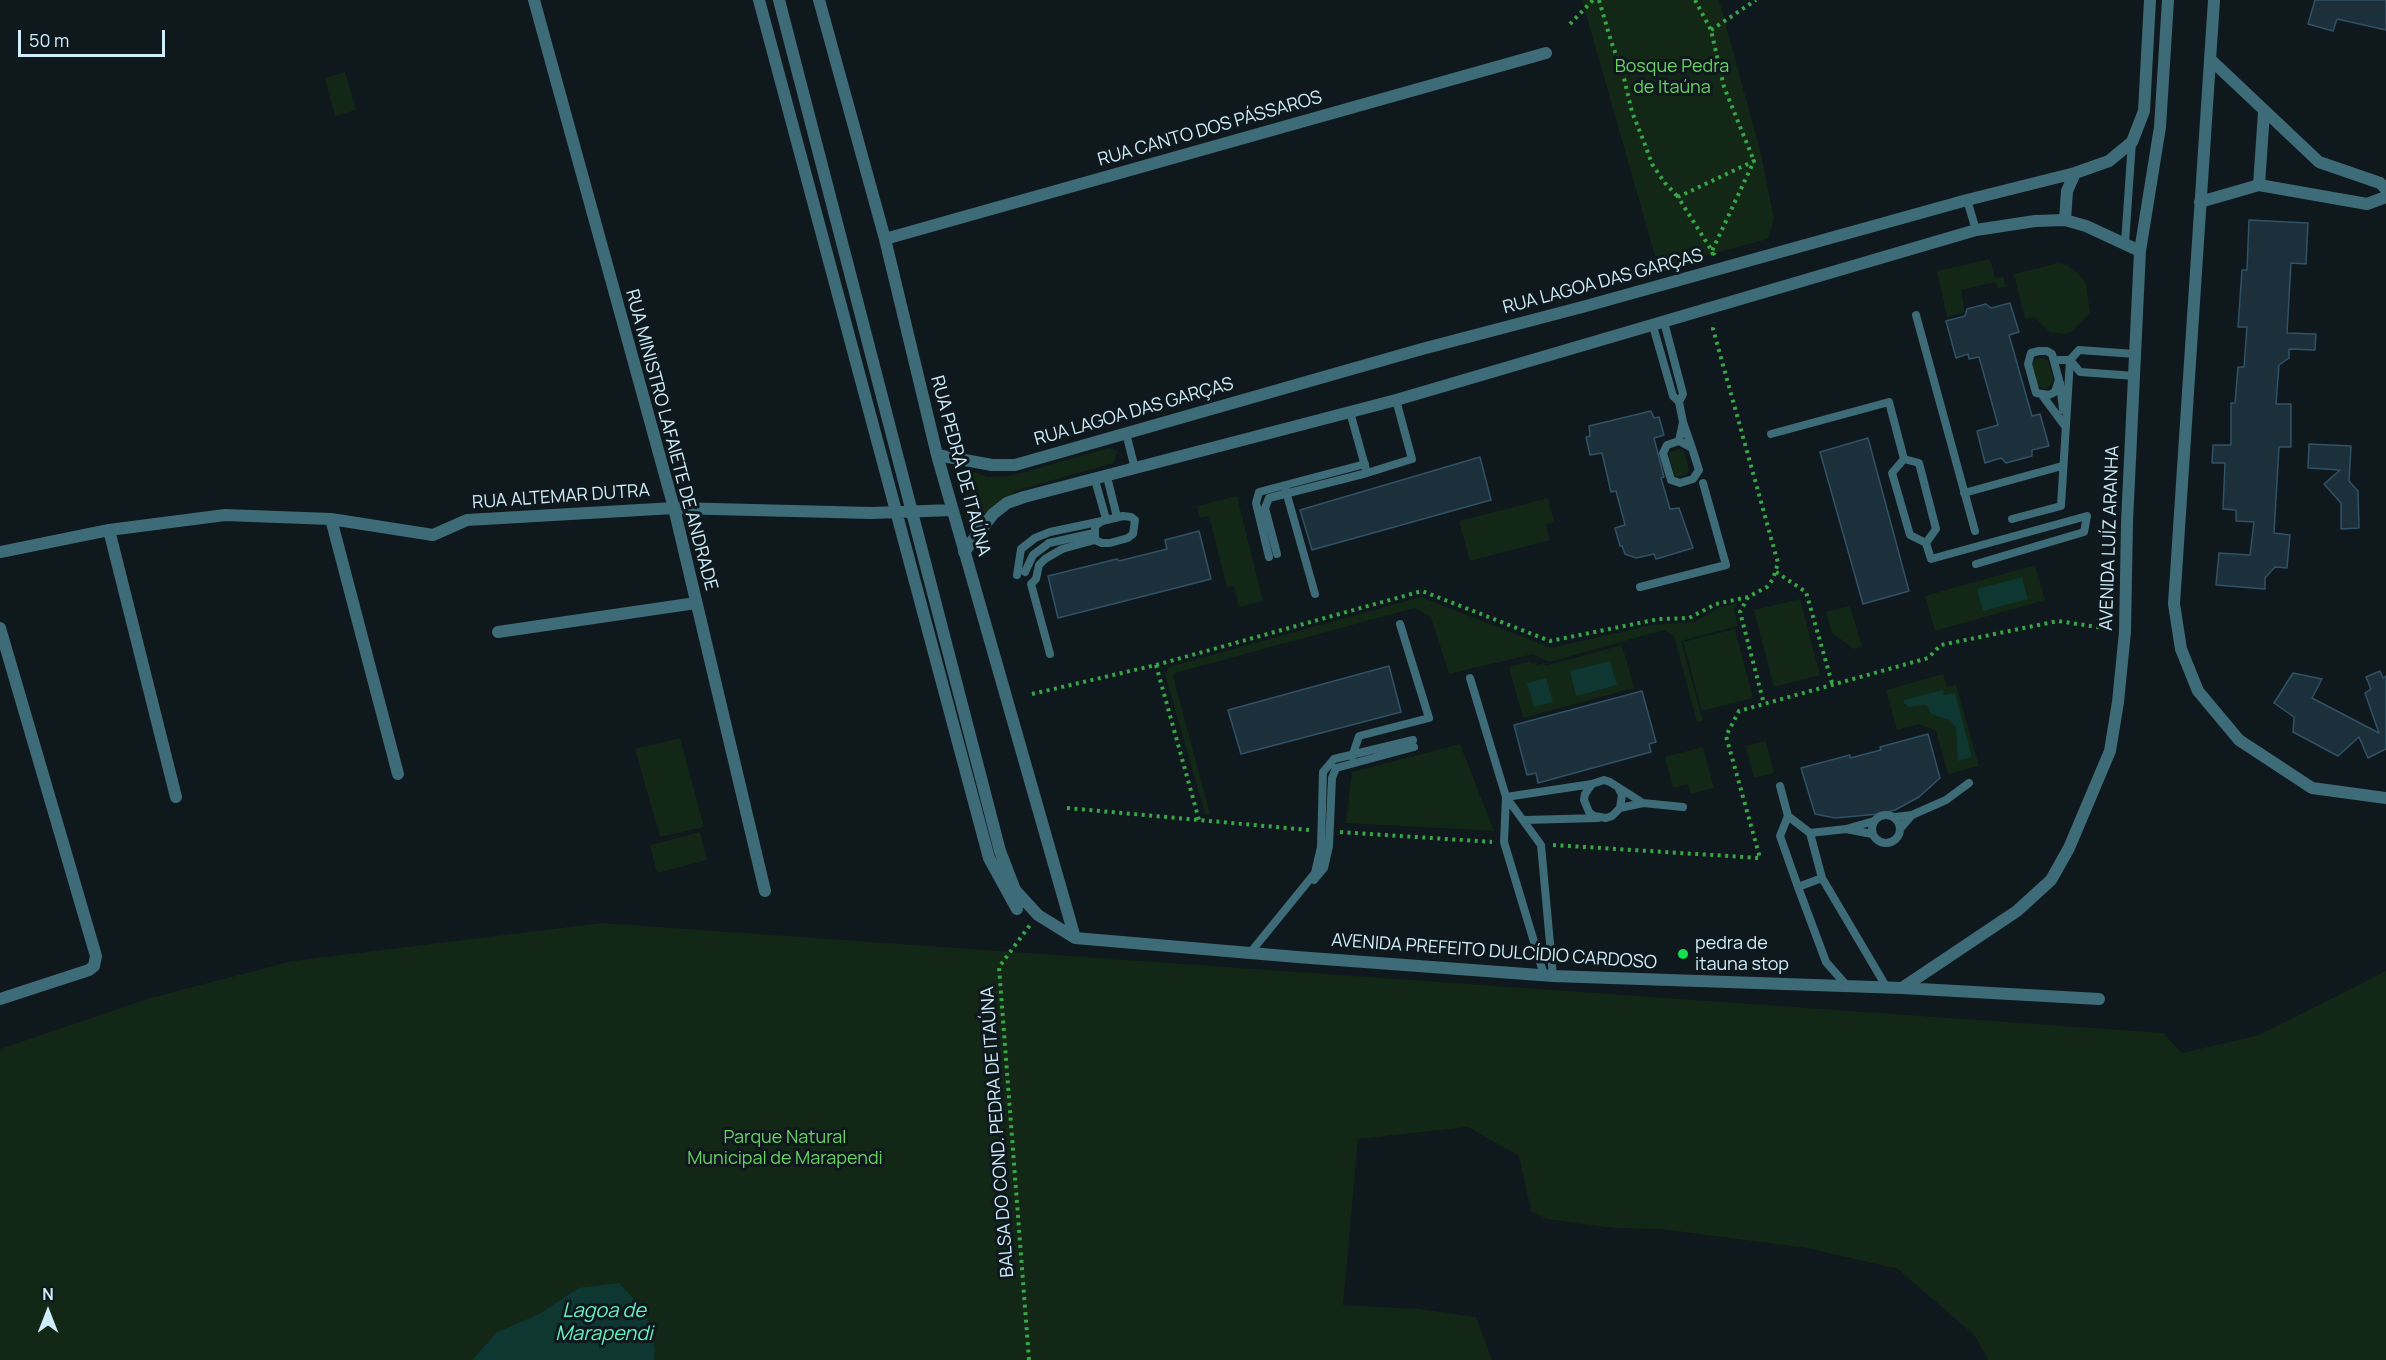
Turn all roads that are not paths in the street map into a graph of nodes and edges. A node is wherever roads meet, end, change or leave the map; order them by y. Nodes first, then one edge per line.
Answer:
1 (534, 0) edge
2 (759, 0) edge
3 (780, 0) edge
4 (819, 0) edge
5 (2150, 0) edge
6 (2168, 0) edge
7 (2214, 0) edge
8 (1545, 53) dead end
9 (2210, 59) junction
10 (2264, 112) junction
11 (2132, 142) junction
12 (2075, 173) junction
13 (2259, 185) junction
14 (2386, 189) edge
15 (2386, 197) edge
16 (1967, 200) junction
17 (2200, 202) junction
18 (2065, 220) junction
19 (1976, 230) junction
20 (885, 239) junction
21 (2124, 243) junction
22 (2140, 251) junction
23 (1916, 315) dead end
24 (1659, 324) junction
25 (2135, 354) junction
26 (2054, 360) junction
27 (2070, 360) junction
28 (2135, 376) junction
29 (2060, 380) junction
30 (2042, 395) junction
31 (1396, 400) junction
32 (1350, 412) junction
33 (1683, 422) junction
34 (2065, 426) junction
35 (1126, 433) junction
36 (1771, 434) dead end
37 (1679, 441) junction
38 (1692, 448) junction
39 (937, 455) junction
40 (1904, 459) junction
41 (1365, 464) junction
42 (2062, 466) junction
43 (1135, 469) junction
44 (1699, 470) junction
45 (1367, 473) junction
46 (1101, 478) junction
47 (1693, 479) junction
48 (1703, 483) junction
49 (1285, 488) junction
50 (1964, 493) junction
51 (674, 508) junction
52 (952, 510) junction
53 (910, 511) junction
54 (897, 512) junction
55 (1117, 517) junction
56 (331, 519) junction
57 (2012, 519) dead end
58 (1104, 520) junction
59 (109, 530) junction
60 (1975, 531) dead end
61 (1094, 536) junction
62 (1926, 543) junction
63 (0, 552) edge
64 (964, 552) junction
65 (1273, 555) dead end
66 (1976, 564) dead end
67 (1025, 572) dead end
68 (1017, 575) dead end
69 (1640, 587) dead end
70 (1315, 594) dead end
71 (696, 603) junction
72 (1400, 624) dead end
73 (0, 628) edge
74 (498, 632) dead end
75 (1050, 654) dead end
76 (1470, 678) dead end
77 (1353, 754) junction
78 (1350, 764) junction
79 (398, 774) dead end
80 (1969, 783) dead end
81 (1592, 784) junction
82 (1780, 786) dead end
83 (1619, 789) junction
84 (176, 797) dead end
85 (1506, 797) junction
86 (2386, 798) edge
87 (1643, 803) junction
88 (1683, 807) dead end
89 (1620, 808) junction
90 (1912, 815) junction
91 (1788, 816) junction
92 (1895, 817) junction
93 (1599, 818) junction
94 (1524, 820) junction
95 (1874, 821) junction
96 (1846, 829) junction
97 (1900, 829) junction
98 (1326, 831) junction
99 (1810, 833) junction
100 (1872, 834) junction
101 (1822, 878) junction
102 (1798, 887) junction
103 (765, 891) dead end
104 (1017, 909) dead end
105 (1075, 938) junction
106 (1253, 954) junction
107 (1549, 976) junction
108 (1849, 988) junction
109 (1887, 988) junction
110 (1902, 988) junction
111 (0, 999) edge
112 (2099, 999) dead end

1 - 51 street, RUA MINISTRO LAFAIETE DE ANDRADE
2 - 54 street
3 - 53 street
4 - 20 street, RUA PEDRA DE ITAÚNA
5 - 11 street, RUA LAGOA DAS GARÇAS
6 - 22 street, AVENIDA LUÍZ ARANHA
7 - 9 street
8 - 20 street, RUA CANTO DOS PÁSSAROS
9 - 10 street
9 - 17 street
10 - 13 street
10 - 14 street
11 - 12 street, RUA LAGOA DAS GARÇAS
11 - 21 lane
12 - 16 street, RUA LAGOA DAS GARÇAS
12 - 18 street
13 - 15 street
13 - 17 street
16 - 19 lane
16 - 35 street, RUA LAGOA DAS GARÇAS
17 - 86 street
18 - 19 street
18 - 21 street
19 - 24 street
20 - 39 street, RUA PEDRA DE ITAÚNA
21 - 22 street
22 - 25 street, AVENIDA LUÍZ ARANHA
23 - 50 lane
24 - 31 street
24 - 33 lane
25 - 27 lane
25 - 28 street, AVENIDA LUÍZ ARANHA
26 - 27 lane
26 - 29 lane
26 - 30 lane
27 - 28 lane
27 - 34 lane
28 - 110 street, AVENIDA LUÍZ ARANHA
29 - 30 lane
29 - 34 lane
30 - 34 lane
31 - 32 street
31 - 45 lane
32 - 41 lane
32 - 43 street
33 - 37 lane
33 - 38 lane
34 - 42 lane
35 - 39 street, RUA LAGOA DAS GARÇAS
35 - 43 lane
36 - 40 lane
37 - 38 lane
37 - 47 lane
38 - 44 lane
39 - 52 street, RUA PEDRA DE ITAÚNA
40 - 62 lane
40 - 62 lane
41 - 45 lane
41 - 49 lane
42 - 50 lane
42 - 57 lane
43 - 46 street
44 - 47 lane
44 - 48 lane
45 - 49 lane
46 - 55 lane
46 - 58 lane
46 - 64 street
47 - 48 lane
48 - 69 lane
49 - 65 lane
49 - 70 lane
50 - 60 lane
51 - 54 street, RUA ALTEMAR DUTRA
51 - 56 street, RUA ALTEMAR DUTRA
51 - 71 street, RUA MINISTRO LAFAIETE DE ANDRADE
52 - 53 street, RUA ALTEMAR DUTRA
52 - 64 street, RUA PEDRA DE ITAÚNA
53 - 54 street, RUA ALTEMAR DUTRA
53 - 105 street, AVENIDA PREFEITO DULCÍDIO CARDOSO
54 - 104 street
55 - 58 lane
55 - 61 lane
56 - 59 street, RUA ALTEMAR DUTRA
56 - 79 street
58 - 61 lane
58 - 68 lane
59 - 63 street, RUA ALTEMAR DUTRA
59 - 84 street
61 - 67 lane
61 - 75 lane
62 - 66 lane
64 - 105 street, RUA PEDRA DE ITAÚNA
71 - 74 street
71 - 103 street, RUA MINISTRO LAFAIETE DE ANDRADE
72 - 77 lane
73 - 111 street
76 - 85 lane
77 - 78 lane
77 - 78 lane
77 - 98 lane
78 - 98 lane
80 - 90 lane
81 - 83 lane
81 - 85 lane
81 - 93 lane
82 - 91 lane
83 - 87 lane
83 - 89 lane
85 - 94 lane
85 - 107 lane
87 - 88 lane
87 - 89 lane
89 - 93 lane
90 - 92 lane
90 - 97 lane
91 - 99 lane
91 - 102 lane
92 - 95 lane
92 - 97 lane
93 - 94 lane
94 - 107 lane
95 - 96 lane
95 - 100 lane
96 - 99 lane
96 - 100 lane
97 - 100 lane
98 - 106 lane
99 - 101 lane
101 - 102 lane
101 - 109 lane
102 - 108 lane
105 - 106 street, AVENIDA PREFEITO DULCÍDIO CARDOSO
106 - 107 street, AVENIDA PREFEITO DULCÍDIO CARDOSO
107 - 108 street, AVENIDA PREFEITO DULCÍDIO CARDOSO
108 - 109 street, AVENIDA PREFEITO DULCÍDIO CARDOSO
109 - 110 street, AVENIDA PREFEITO DULCÍDIO CARDOSO
110 - 112 street, AVENIDA PREFEITO DULCÍDIO CARDOSO

